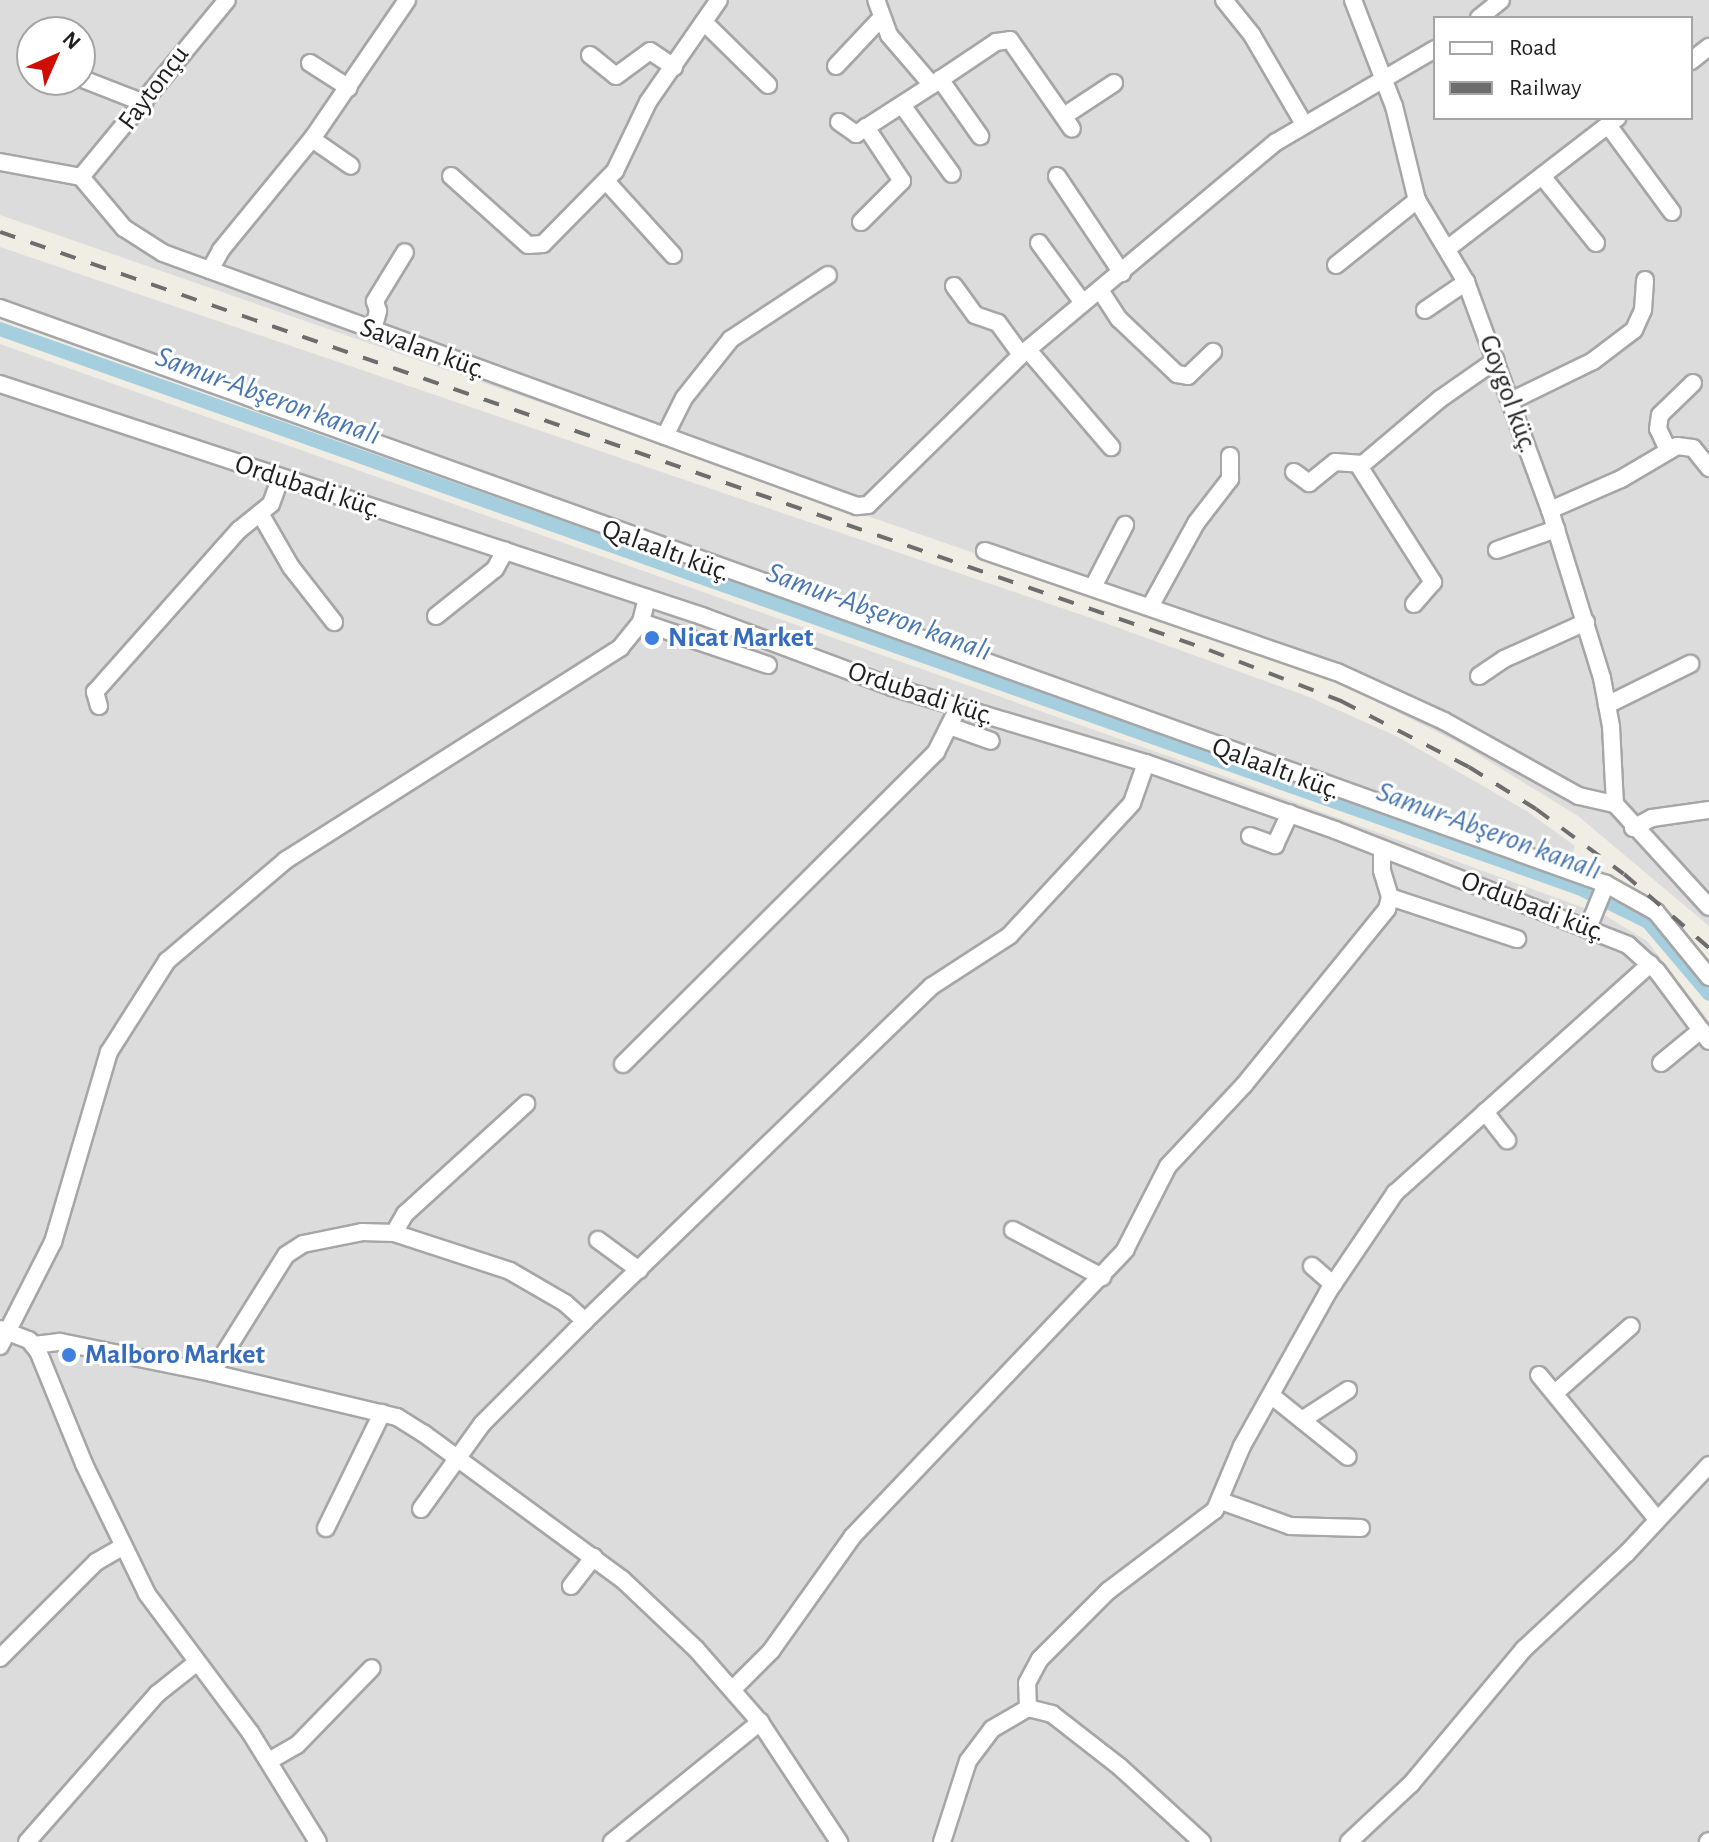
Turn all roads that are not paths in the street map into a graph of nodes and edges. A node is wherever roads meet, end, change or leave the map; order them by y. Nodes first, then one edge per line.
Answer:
1 (227, 0) edge
2 (407, 0) edge
3 (719, 0) edge
4 (876, 0) edge
5 (1224, 0) edge
6 (1353, 0) edge
7 (1501, 0) edge
8 (1481, 16) edge
9 (882, 17) junction
10 (706, 24) junction
11 (1709, 47) edge
12 (1433, 50) edge
13 (590, 55) dead end
14 (1693, 59) edge
15 (310, 63) dead end
16 (836, 66) dead end
17 (674, 67) junction
18 (1385, 76) junction
19 (936, 82) junction
20 (1114, 83) dead end
21 (96, 84) edge
22 (768, 85) dead end
23 (349, 88) junction
24 (144, 103) junction
25 (902, 105) junction
26 (1612, 121) edge
27 (839, 122) dead end
28 (1304, 124) junction
29 (866, 127) junction
30 (980, 136) dead end
31 (312, 139) junction
32 (0, 162) edge
33 (351, 166) dead end
34 (952, 174) dead end
35 (451, 176) dead end
36 (1057, 176) dead end
37 (1542, 176) junction
38 (81, 177) junction
39 (606, 181) junction
40 (1417, 200) junction
41 (1672, 212) dead end
42 (861, 222) dead end
43 (1039, 243) dead end
44 (1596, 243) dead end
45 (1447, 249) junction
46 (405, 252) dead end
47 (673, 255) dead end
48 (1336, 265) dead end
49 (210, 270) junction
50 (1122, 273) junction
51 (828, 275) dead end
52 (1645, 280) dead end
53 (1466, 282) junction
54 (954, 286) dead end
55 (1100, 290) junction
56 (1083, 303) junction
57 (0, 308) edge
58 (1425, 310) dead end
59 (373, 330) junction
60 (1025, 352) junction
61 (1213, 352) dead end
62 (1496, 360) junction
63 (1693, 383) dead end
64 (0, 384) edge
65 (1511, 401) junction
66 (665, 436) junction
67 (1111, 447) dead end
68 (1668, 450) junction
69 (1230, 456) dead end
70 (1359, 466) junction
71 (1709, 468) edge
72 (1294, 472) dead end
73 (280, 479) junction
74 (1550, 510) junction
75 (261, 515) junction
76 (1125, 525) dead end
77 (1556, 529) junction
78 (1497, 550) dead end
79 (505, 551) junction
80 (985, 551) dead end
81 (1093, 587) junction
82 (647, 598) junction
83 (1414, 604) dead end
84 (1151, 605) junction
85 (436, 616) dead end
86 (334, 622) dead end
87 (641, 622) junction
88 (1586, 622) junction
89 (1690, 664) dead end
90 (768, 665) dead end
91 (1479, 676) dead end
92 (1607, 705) junction
93 (99, 706) dead end
94 (958, 708) junction
95 (952, 727) junction
96 (991, 741) dead end
97 (1146, 763) junction
98 (1615, 804) junction
99 (1709, 810) edge
100 (1290, 813) junction
101 (1633, 828) junction
102 (1250, 836) dead end
103 (1382, 849) junction
104 (1606, 884) junction
105 (1390, 897) junction
106 (1709, 907) edge
107 (1588, 928) junction
108 (1517, 939) dead end
109 (1650, 964) junction
110 (1709, 977) edge
111 (1705, 1035) edge
112 (1661, 1063) dead end
113 (623, 1064) dead end
114 (526, 1104) dead end
115 (1485, 1112) junction
116 (1507, 1140) dead end
117 (1013, 1230) dead end
118 (394, 1233) junction
119 (598, 1240) dead end
120 (1312, 1266) dead end
121 (639, 1270) junction
122 (1102, 1277) junction
123 (1333, 1284) junction
124 (585, 1321) junction
125 (1631, 1326) dead end
126 (3, 1336) edge
127 (34, 1345) junction
128 (212, 1373) junction
129 (1539, 1375) dead end
130 (1348, 1390) dead end
131 (1555, 1393) junction
132 (1272, 1396) junction
133 (382, 1413) junction
134 (1302, 1420) junction
135 (1348, 1457) dead end
136 (456, 1460) junction
137 (1709, 1465) edge
138 (1221, 1501) junction
139 (421, 1509) dead end
140 (1657, 1519) junction
141 (326, 1528) dead end
142 (1361, 1528) dead end
143 (122, 1547) junction
144 (594, 1557) junction
145 (571, 1586) dead end
146 (0, 1658) edge
147 (196, 1663) junction
148 (372, 1668) dead end
149 (733, 1689) junction
150 (1028, 1708) junction
151 (760, 1722) junction
152 (269, 1761) junction
153 (27, 1842) edge
154 (318, 1842) edge
155 (612, 1842) edge
156 (839, 1842) edge
157 (942, 1842) edge
158 (1202, 1842) edge
159 (1349, 1842) edge

1 - 24 street, Faytonçu
2 - 23 street
3 - 10 street
4 - 9 street
5 - 28 street
6 - 18 street, Goygol küç.
7 - 8 street
9 - 16 street
9 - 19 street
10 - 17 street
10 - 22 street
11 - 14 street
12 - 18 street
13 - 17 street
15 - 23 street
17 - 39 street
18 - 28 street
18 - 40 street, Goygol küç.
19 - 20 street
19 - 25 street
19 - 30 street
21 - 24 street
23 - 31 street
24 - 38 street, Faytonçu
25 - 29 street
25 - 34 street
26 - 37 street
26 - 41 street
27 - 29 street
28 - 50 street
29 - 42 street
31 - 33 street
31 - 49 street
32 - 38 street
35 - 39 street
36 - 50 street
37 - 44 street
37 - 45 street
38 - 49 street, Savalan küç.
39 - 47 street
40 - 45 street, Goygol küç.
40 - 48 street
43 - 56 street
45 - 53 street, Goygol küç.
46 - 59 street
49 - 59 street, Savalan küç.
50 - 55 street
51 - 66 street
52 - 65 street
53 - 58 street
53 - 62 street, Goygol küç.
54 - 60 street
55 - 56 street
55 - 61 street
56 - 60 street
57 - 104 street, Qalaaltı küç.
59 - 66 street, Savalan küç.
60 - 66 street, Savalan küç.
60 - 67 street
62 - 65 street, Goygol küç.
62 - 70 street
63 - 68 street
64 - 73 street, Ordubadi küç.
65 - 74 street, Goygol küç.
68 - 71 street
68 - 74 street
69 - 84 street
70 - 72 street
70 - 83 street
73 - 75 street
73 - 79 street, Ordubadi küç.
74 - 77 street, Goygol küç.
75 - 86 street
75 - 93 street
76 - 81 street
77 - 78 street
77 - 88 street, Goygol küç.
79 - 82 street, Ordubadi küç.
79 - 85 street
80 - 81 street
81 - 84 street
82 - 87 street
82 - 94 street, Ordubadi küç.
84 - 98 street
87 - 90 street
87 - 126 street
88 - 91 street
88 - 92 street, Goygol küç.
89 - 92 street
92 - 98 street, Goygol küç.
94 - 95 street
94 - 97 street, Ordubadi küç.
95 - 96 street
95 - 113 street
97 - 100 street, Ordubadi küç.
97 - 121 street
98 - 101 street
99 - 101 street
100 - 102 street
100 - 103 street, Ordubadi küç.
101 - 106 street
103 - 105 street
103 - 107 street, Ordubadi küç.
104 - 107 street
104 - 110 street, Qalaaltı küç.
105 - 108 street
105 - 122 street
107 - 109 street, Ordubadi küç.
109 - 111 street, Ordubadi küç.
109 - 115 street
111 - 112 street
114 - 118 street
115 - 116 street
115 - 123 street
117 - 122 street
118 - 124 street
118 - 128 street
119 - 121 street
120 - 123 street
121 - 124 street
122 - 149 street
123 - 132 street
124 - 136 street
125 - 131 street
126 - 127 street
127 - 128 street
127 - 143 street
128 - 133 street
129 - 131 street
130 - 134 street
131 - 140 street
132 - 134 street
132 - 138 street
133 - 136 street
133 - 141 street
134 - 135 street
136 - 139 street
136 - 144 street
137 - 140 street
138 - 142 street
138 - 150 street
140 - 159 street
143 - 146 street
143 - 147 street
144 - 145 street
144 - 149 street
147 - 152 street
147 - 153 street
148 - 152 street
149 - 151 street
150 - 157 street
150 - 158 street
151 - 155 street
151 - 156 street
152 - 154 street

